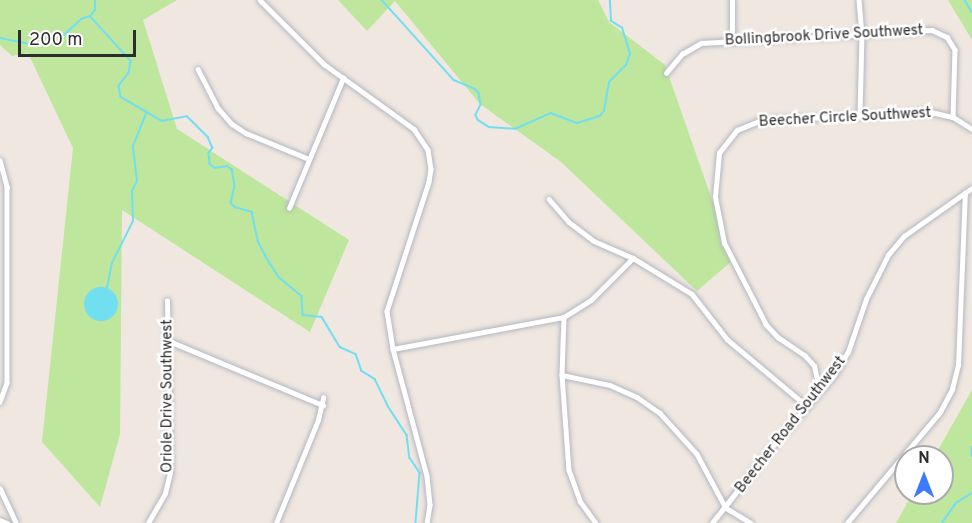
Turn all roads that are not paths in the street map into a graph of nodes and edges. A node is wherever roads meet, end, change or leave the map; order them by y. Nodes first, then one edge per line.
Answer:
1 (260, 0) edge
2 (732, 0) edge
3 (859, 0) edge
4 (862, 34) junction
5 (732, 40) junction
6 (198, 69) dead end
7 (666, 73) dead end
8 (343, 78) junction
9 (860, 116) junction
10 (953, 117) junction
11 (972, 129) edge
12 (309, 159) junction
13 (0, 160) edge
14 (972, 188) edge
15 (964, 193) junction
16 (549, 199) dead end
17 (289, 208) dead end
18 (633, 258) junction
19 (167, 301) dead end
20 (564, 317) junction
21 (169, 341) junction
22 (393, 348) junction
23 (562, 375) junction
24 (324, 398) dead end
25 (813, 399) junction
26 (0, 402) edge
27 (323, 405) junction
28 (807, 406) junction
29 (0, 488) edge
30 (726, 508) junction
31 (0, 520) edge
32 (7, 523) edge
33 (16, 523) edge
34 (148, 523) edge
35 (276, 523) edge
36 (427, 523) edge
37 (596, 523) edge
38 (712, 523) edge
39 (752, 523) edge
40 (847, 523) edge

1 - 8 street
2 - 5 street
3 - 4 street
4 - 5 street, Bollingbrook Drive Southwest
4 - 9 street
4 - 10 street, Bollingbrook Drive Southwest
5 - 7 street, Bollingbrook Drive Southwest
6 - 12 street
8 - 12 street
8 - 22 street
9 - 10 street, Beecher Circle Southwest
9 - 25 street, Beecher Circle Southwest
10 - 11 street, Beecher Circle Southwest
12 - 17 street
13 - 26 street
14 - 15 street, Beecher Road Southwest
15 - 25 street, Beecher Road Southwest
15 - 40 street
16 - 18 street
18 - 20 street
18 - 28 street
19 - 21 street, Oriole Drive Southwest
20 - 22 street
20 - 23 street
21 - 27 street
21 - 34 street, Oriole Drive Southwest
22 - 36 street
23 - 30 street
23 - 37 street
24 - 27 street
25 - 28 street, Beecher Road Southwest
27 - 35 street
28 - 30 street, Beecher Road Southwest
29 - 33 street
30 - 38 street, Beecher Road Southwest
30 - 39 street
31 - 32 street

